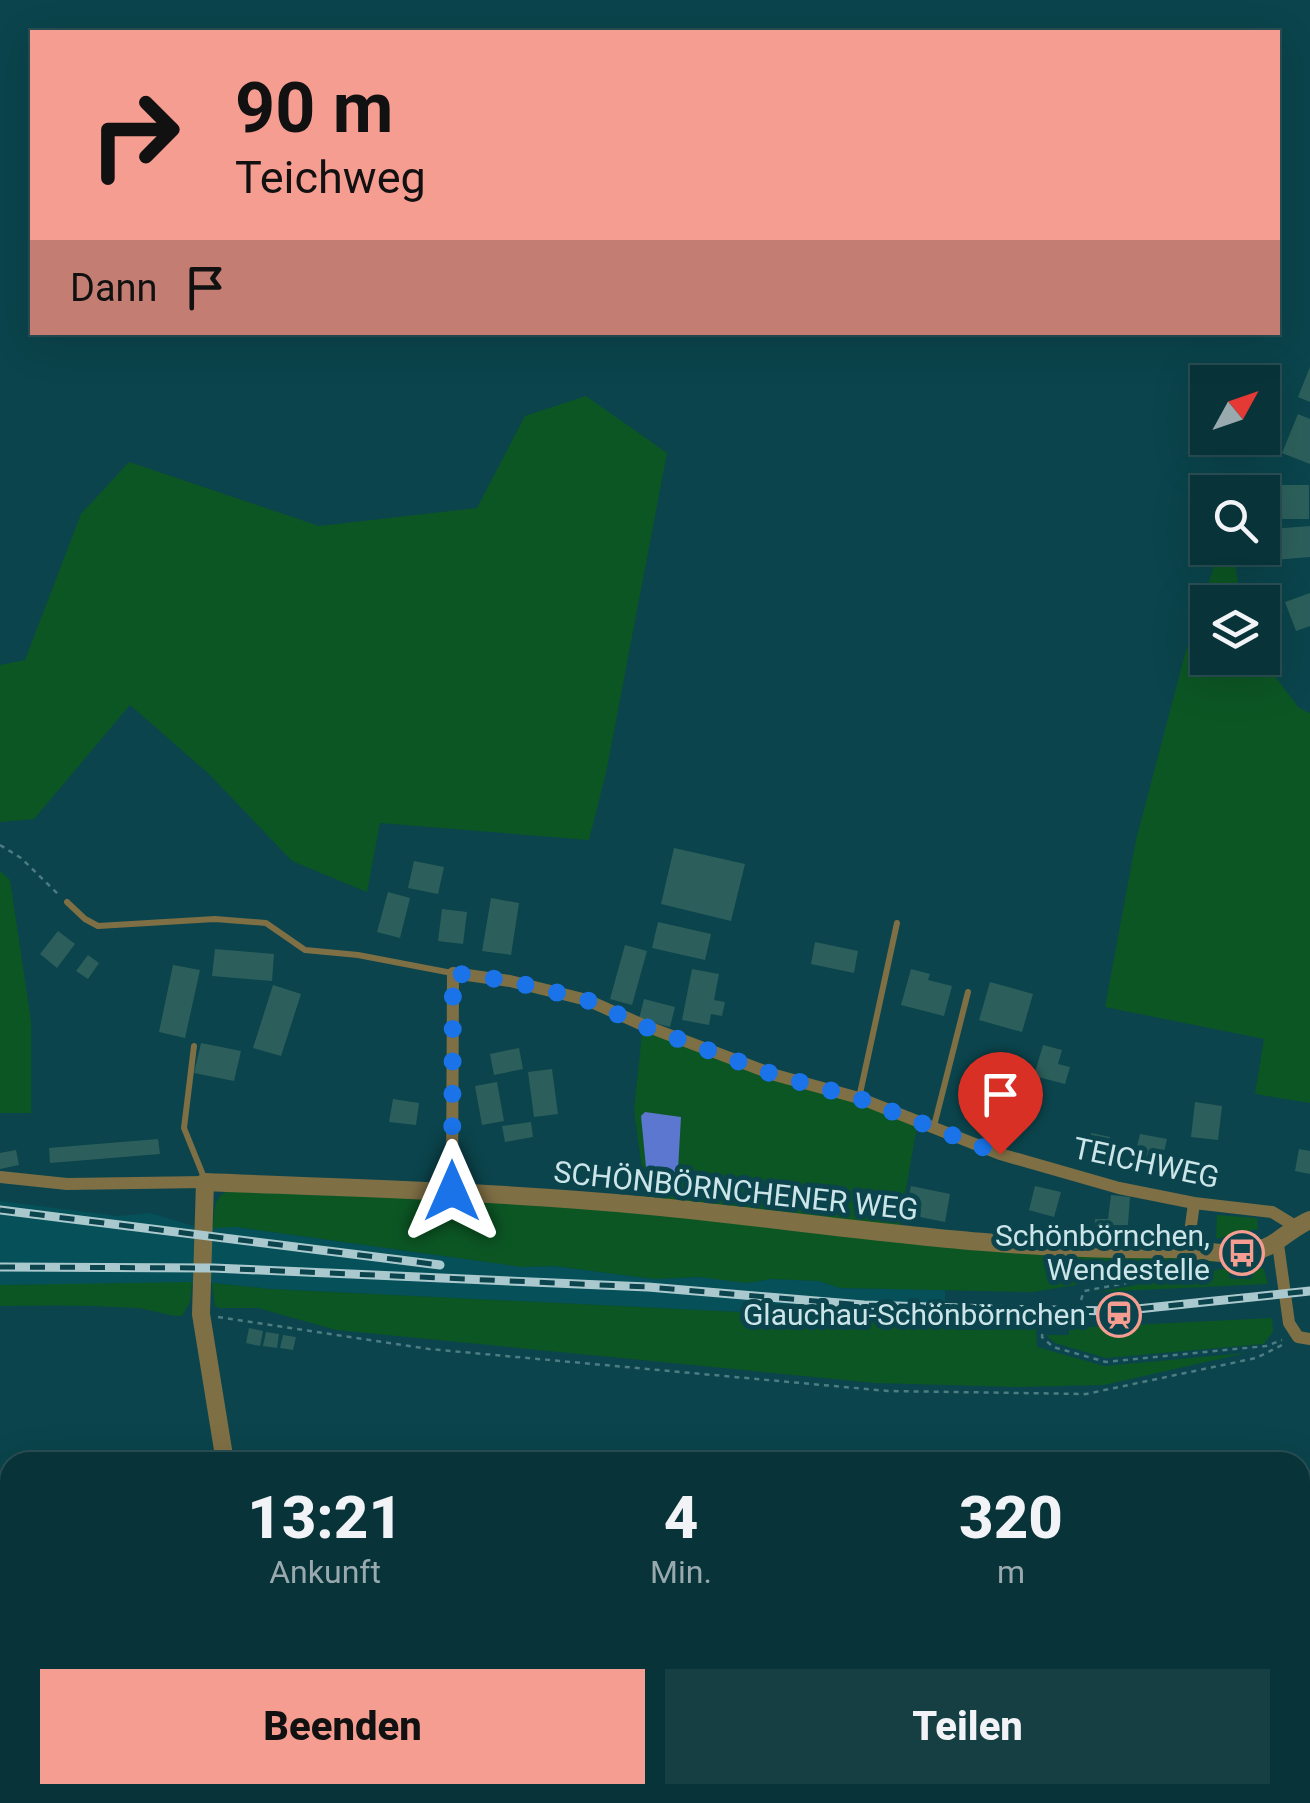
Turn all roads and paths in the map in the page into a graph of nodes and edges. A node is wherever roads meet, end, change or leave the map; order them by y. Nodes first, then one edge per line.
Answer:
1 (0, 845) edge
2 (67, 902) joint
3 (896, 923) dead end
4 (453, 973) junction
5 (968, 992) dead end
6 (194, 1046) dead end
7 (858, 1098) junction
8 (934, 1128) junction
9 (0, 1177) edge
10 (206, 1182) junction
11 (452, 1191) junction
12 (1194, 1203) junction
13 (1303, 1223) edge
14 (1278, 1244) junction
15 (1188, 1248) junction
16 (1205, 1268) dead end
17 (1081, 1300) dead end
18 (201, 1314) junction
19 (1043, 1324) dead end
20 (1304, 1338) edge
21 (223, 1452) edge

1 - 2 path
2 - 4 lane
3 - 7 lane
4 - 7 street, TEICHWEG
4 - 11 street
5 - 8 lane
6 - 10 lane
7 - 8 street, TEICHWEG
8 - 12 street, TEICHWEG
9 - 10 street
10 - 11 street, SCHÖNBÖRNCHENER WEG
10 - 18 street
11 - 15 street, SCHÖNBÖRNCHENER WEG
12 - 13 street, TEICHWEG
12 - 15 street
13 - 14 street
14 - 15 street, SCHÖNBÖRNCHENER WEG
14 - 20 street
16 - 17 path
18 - 20 path
18 - 21 street
19 - 20 path

